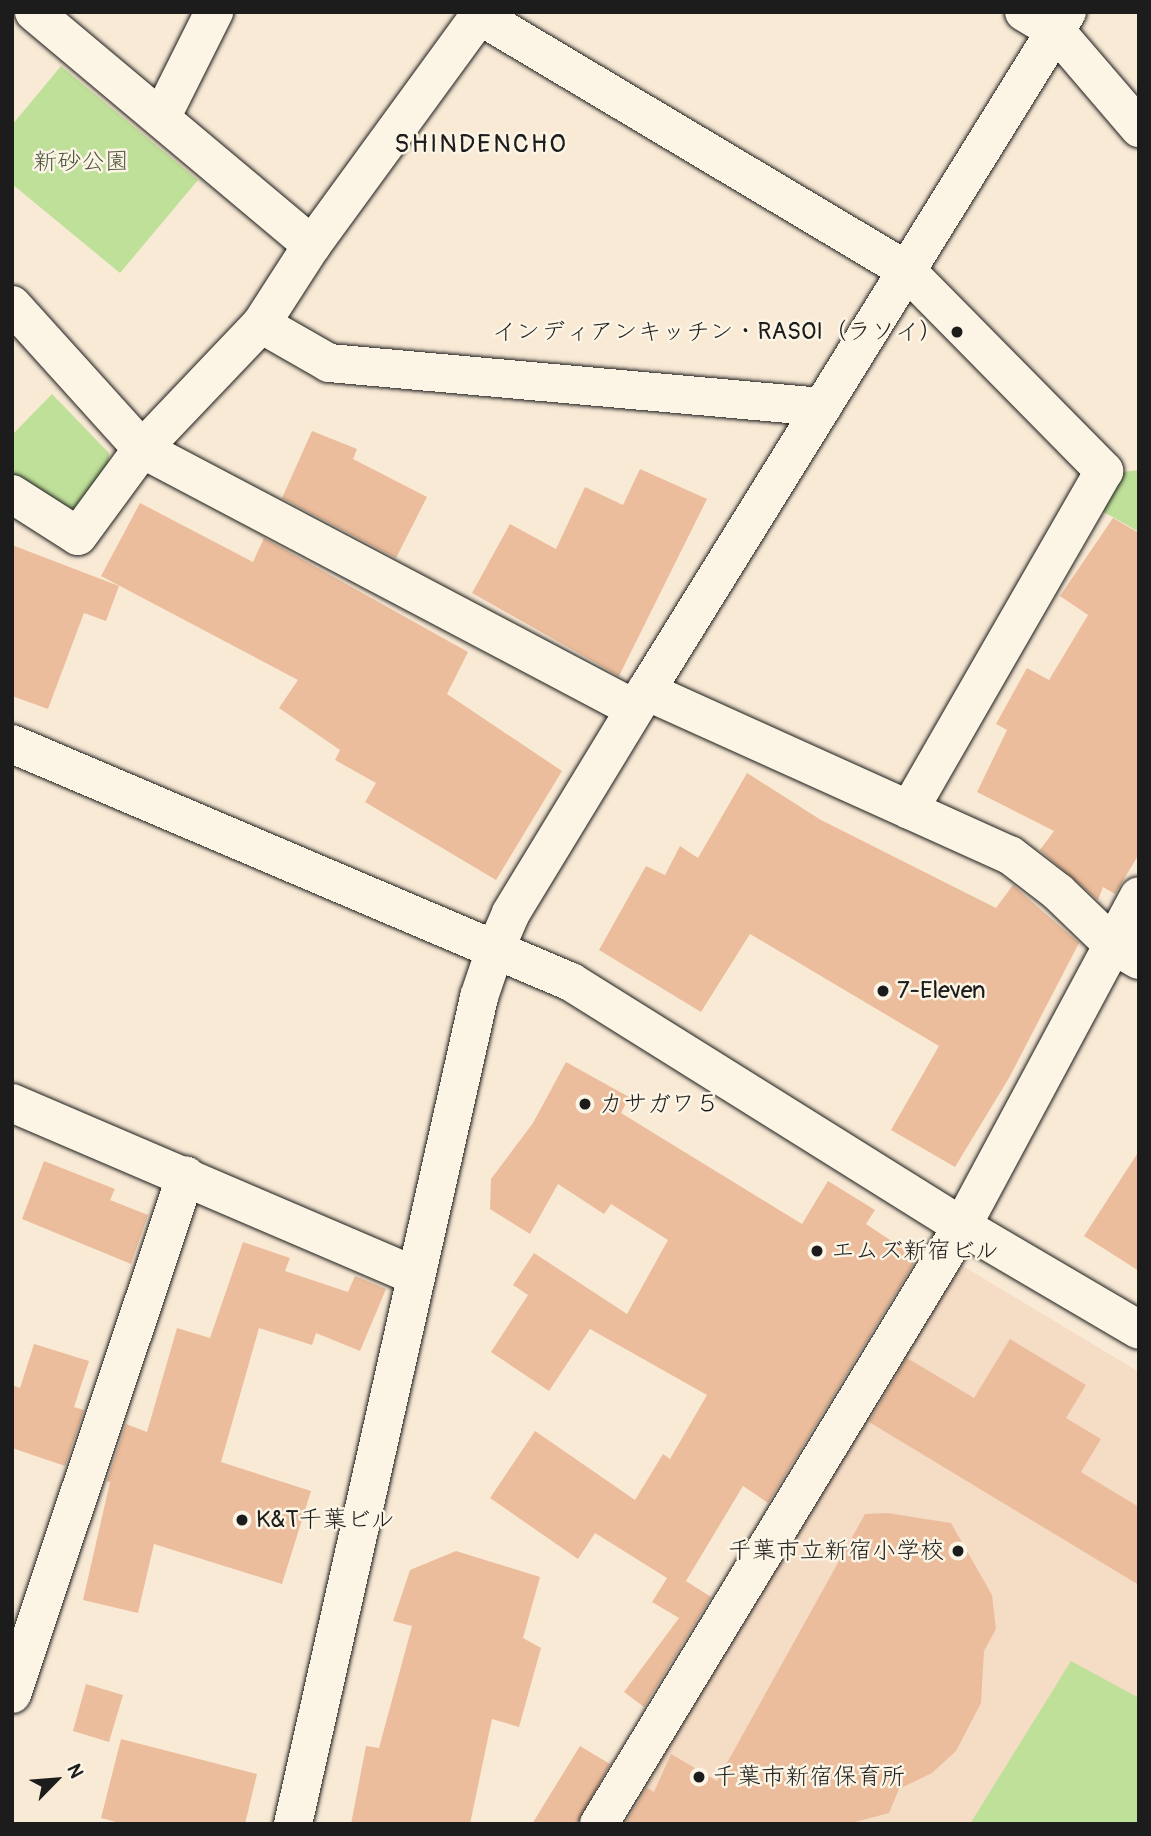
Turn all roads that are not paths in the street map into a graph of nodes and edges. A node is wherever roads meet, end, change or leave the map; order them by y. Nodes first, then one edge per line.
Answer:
1 (34, 12) edge
2 (214, 12) edge
3 (481, 14) edge
4 (1049, 18) edge
5 (161, 118) junction
6 (1139, 128) edge
7 (312, 245) junction
8 (907, 271) junction
9 (12, 305) edge
10 (261, 324) junction
11 (822, 407) junction
12 (142, 449) junction
13 (12, 494) edge
14 (640, 700) junction
15 (12, 744) edge
16 (909, 810) junction
17 (1139, 896) edge
18 (495, 950) junction
19 (1126, 953) edge
20 (12, 1103) edge
21 (186, 1175) junction
22 (962, 1226) junction
23 (416, 1276) junction
24 (1139, 1330) edge
25 (12, 1694) edge
26 (293, 1824) edge
27 (600, 1824) edge

1 - 5 street
2 - 5 street
3 - 7 street
3 - 8 street
4 - 6 street
4 - 8 street
5 - 7 street
7 - 10 street
8 - 11 street
8 - 16 street
9 - 12 street
10 - 11 street
10 - 12 street
11 - 14 street
12 - 13 street
12 - 14 street
14 - 16 street
14 - 18 street
15 - 18 street
16 - 19 street
17 - 19 street
18 - 22 street
18 - 23 street
19 - 22 street
20 - 21 street
21 - 23 street
21 - 25 street
22 - 24 street
22 - 27 street
23 - 26 street

